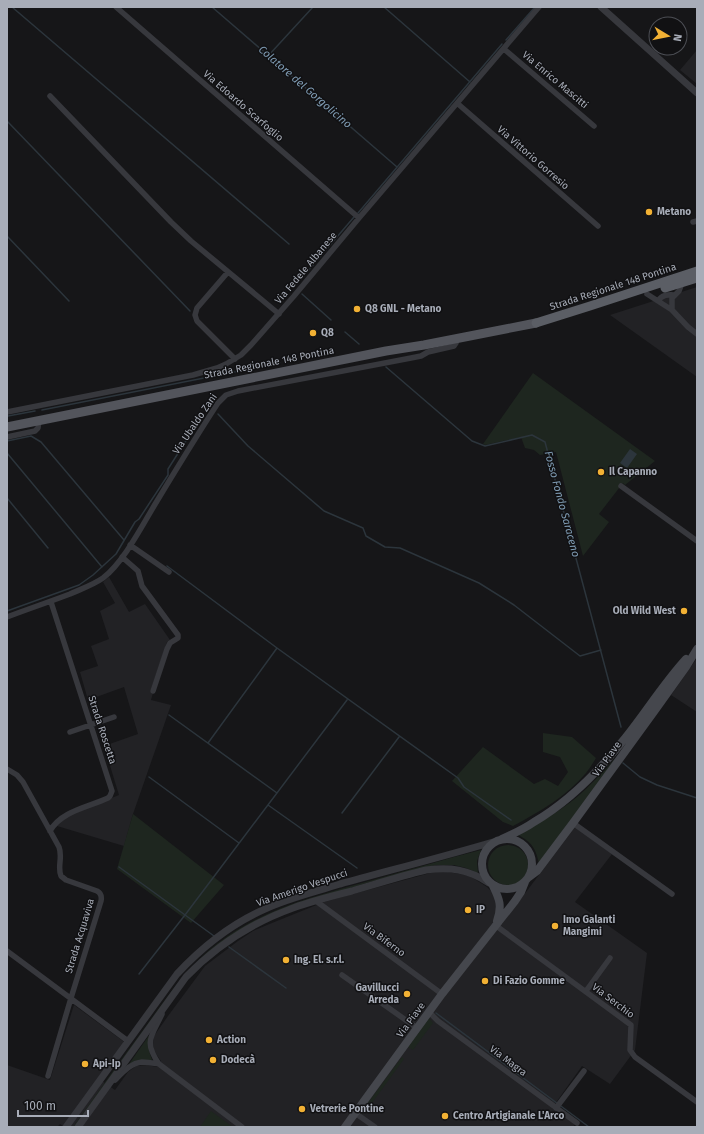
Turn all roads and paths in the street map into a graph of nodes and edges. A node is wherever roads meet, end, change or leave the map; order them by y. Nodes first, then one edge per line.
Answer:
1 (116, 7) edge
2 (539, 7) edge
3 (601, 7) edge
4 (504, 49) junction
5 (697, 93) edge
6 (50, 96) dead end
7 (457, 103) junction
8 (594, 126) dead end
9 (359, 218) junction
10 (598, 226) dead end
11 (697, 271) edge
12 (228, 272) junction
13 (697, 278) edge
14 (682, 283) junction
15 (647, 294) junction
16 (675, 295) junction
17 (658, 301) junction
18 (672, 310) junction
19 (279, 314) junction
20 (536, 323) junction
21 (697, 334) edge
22 (457, 339) junction
23 (235, 359) junction
24 (7, 412) edge
25 (39, 420) junction
26 (7, 427) edge
27 (7, 438) edge
28 (621, 486) dead end
29 (697, 541) edge
30 (130, 545) junction
31 (122, 557) junction
32 (169, 572) dead end
33 (51, 602) junction
34 (7, 617) edge
35 (697, 648) edge
36 (153, 691) dead end
37 (114, 717) dead end
38 (90, 725) junction
39 (70, 732) dead end
40 (7, 769) edge
41 (573, 823) junction
42 (50, 831) junction
43 (502, 839) junction
44 (493, 842) junction
45 (527, 879) junction
46 (491, 884) junction
47 (672, 894) dead end
48 (316, 901) junction
49 (495, 925) junction
50 (7, 951) edge
51 (610, 958) dead end
52 (342, 975) dead end
53 (586, 991) junction
54 (442, 994) junction
55 (71, 998) junction
56 (168, 1002) junction
57 (429, 1012) junction
58 (417, 1028) junction
59 (128, 1041) junction
60 (159, 1064) junction
61 (584, 1071) dead end
62 (48, 1076) dead end
63 (107, 1087) junction
64 (697, 1102) edge
65 (556, 1108) junction
66 (355, 1113) junction
67 (577, 1123) dead end
68 (66, 1127) edge
69 (78, 1127) edge
70 (242, 1127) edge
71 (345, 1127) edge
72 (375, 1127) edge

1 - 9 street, Via Edoardo Scarfoglio
2 - 4 street, Via Fedele Albanese
3 - 5 street
4 - 7 street, Via Fedele Albanese
4 - 8 street, Via Enrico Mascitti
6 - 12 street
7 - 9 street, Via Fedele Albanese
7 - 10 street, Via Vittorio Gorresio
9 - 19 street, Via Fedele Albanese
11 - 20 highway, Strada Regionale 148 Pontina
12 - 19 street
12 - 23 street
13 - 14 highway, Strada Regionale 148 Pontina
14 - 15 highway, Strada Regionale 148 Pontina
14 - 16 street
15 - 17 street
15 - 20 highway, Strada Regionale 148 Pontina
16 - 17 street
16 - 18 street
17 - 18 street
18 - 21 street
19 - 23 street, Via Fedele Albanese
20 - 22 main road, Strada Regionale 148 Pontina
22 - 25 main road, Strada Regionale 148 Pontina
22 - 30 street, Via Ubaldo Zani
23 - 24 street, Via Fedele Albanese
25 - 26 main road, Strada Regionale 148 Pontina
25 - 27 street
28 - 29 street
30 - 31 street, Via Ubaldo Zani
30 - 32 street
31 - 33 street, Via Ubaldo Zani
31 - 36 street
33 - 34 street, Via Ubaldo Zani
33 - 38 street, Strada Roscetta
35 - 41 main road, Via Piave
35 - 43 main road, Via Piave
37 - 38 street
38 - 39 street
38 - 42 street, Strada Roscetta
40 - 42 street, Strada Acquaviva
41 - 45 main road, Via Piave
41 - 47 street
42 - 55 street, Strada Acquaviva
43 - 44 main road
43 - 45 main road
44 - 46 main road
44 - 59 street, Via Amerigo Vespucci
45 - 46 main road
45 - 49 main road, Via Piave
46 - 48 street, Via Amerigo Vespucci
46 - 49 main road, Via Piave
48 - 54 street, Via Biferno
48 - 56 street, Via Amerigo Vespucci
49 - 53 street, Via Serchio
49 - 54 main road, Via Piave
50 - 55 street
51 - 53 street
52 - 58 street
53 - 64 street, Via Serchio
54 - 57 main road, Via Piave
55 - 59 street
55 - 62 street, Strada Acquaviva
56 - 60 street
56 - 63 street, Via Amerigo Vespucci
57 - 58 main road, Via Piave
57 - 65 street, Via Magra
58 - 66 main road, Via Piave
59 - 68 street, Via Amerigo Vespucci
60 - 63 street
60 - 70 street
61 - 65 street
63 - 69 street, Via Amerigo Vespucci
65 - 67 street, Via Magra
66 - 71 main road, Via Piave
66 - 72 street

